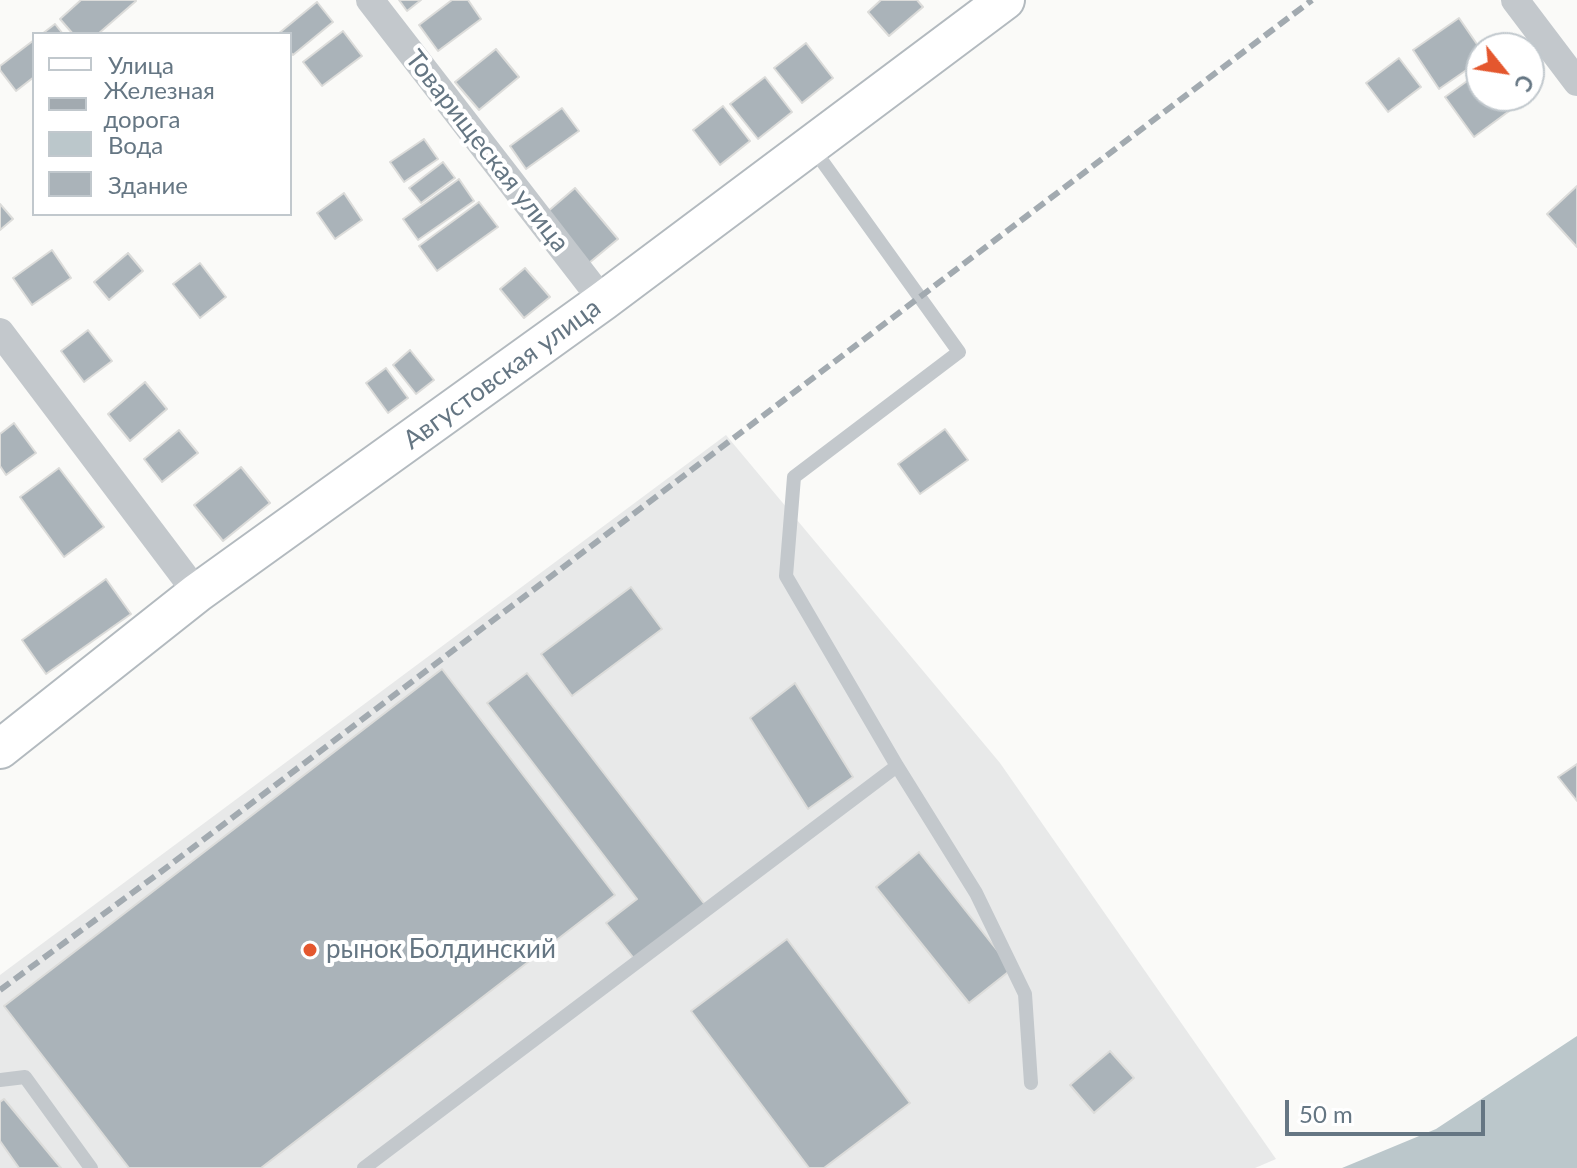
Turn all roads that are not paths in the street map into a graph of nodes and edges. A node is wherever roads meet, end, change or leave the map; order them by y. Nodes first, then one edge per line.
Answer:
1 (370, 0) edge
2 (1515, 0) edge
3 (991, 4) edge
4 (1577, 82) edge
5 (812, 146) junction
6 (603, 301) junction
7 (0, 332) edge
8 (197, 593) junction
9 (0, 749) edge
10 (897, 766) junction
11 (0, 1080) edge
12 (1031, 1083) dead end
13 (91, 1168) edge
14 (364, 1168) edge

1 - 6 street, Товарищеская улица
2 - 4 street
3 - 5 street, Августовская улица
5 - 6 street, Августовская улица
5 - 10 lane
6 - 8 street, Августовская улица
7 - 8 street
8 - 9 street, Августовская улица
10 - 12 lane
10 - 14 lane
11 - 13 lane

